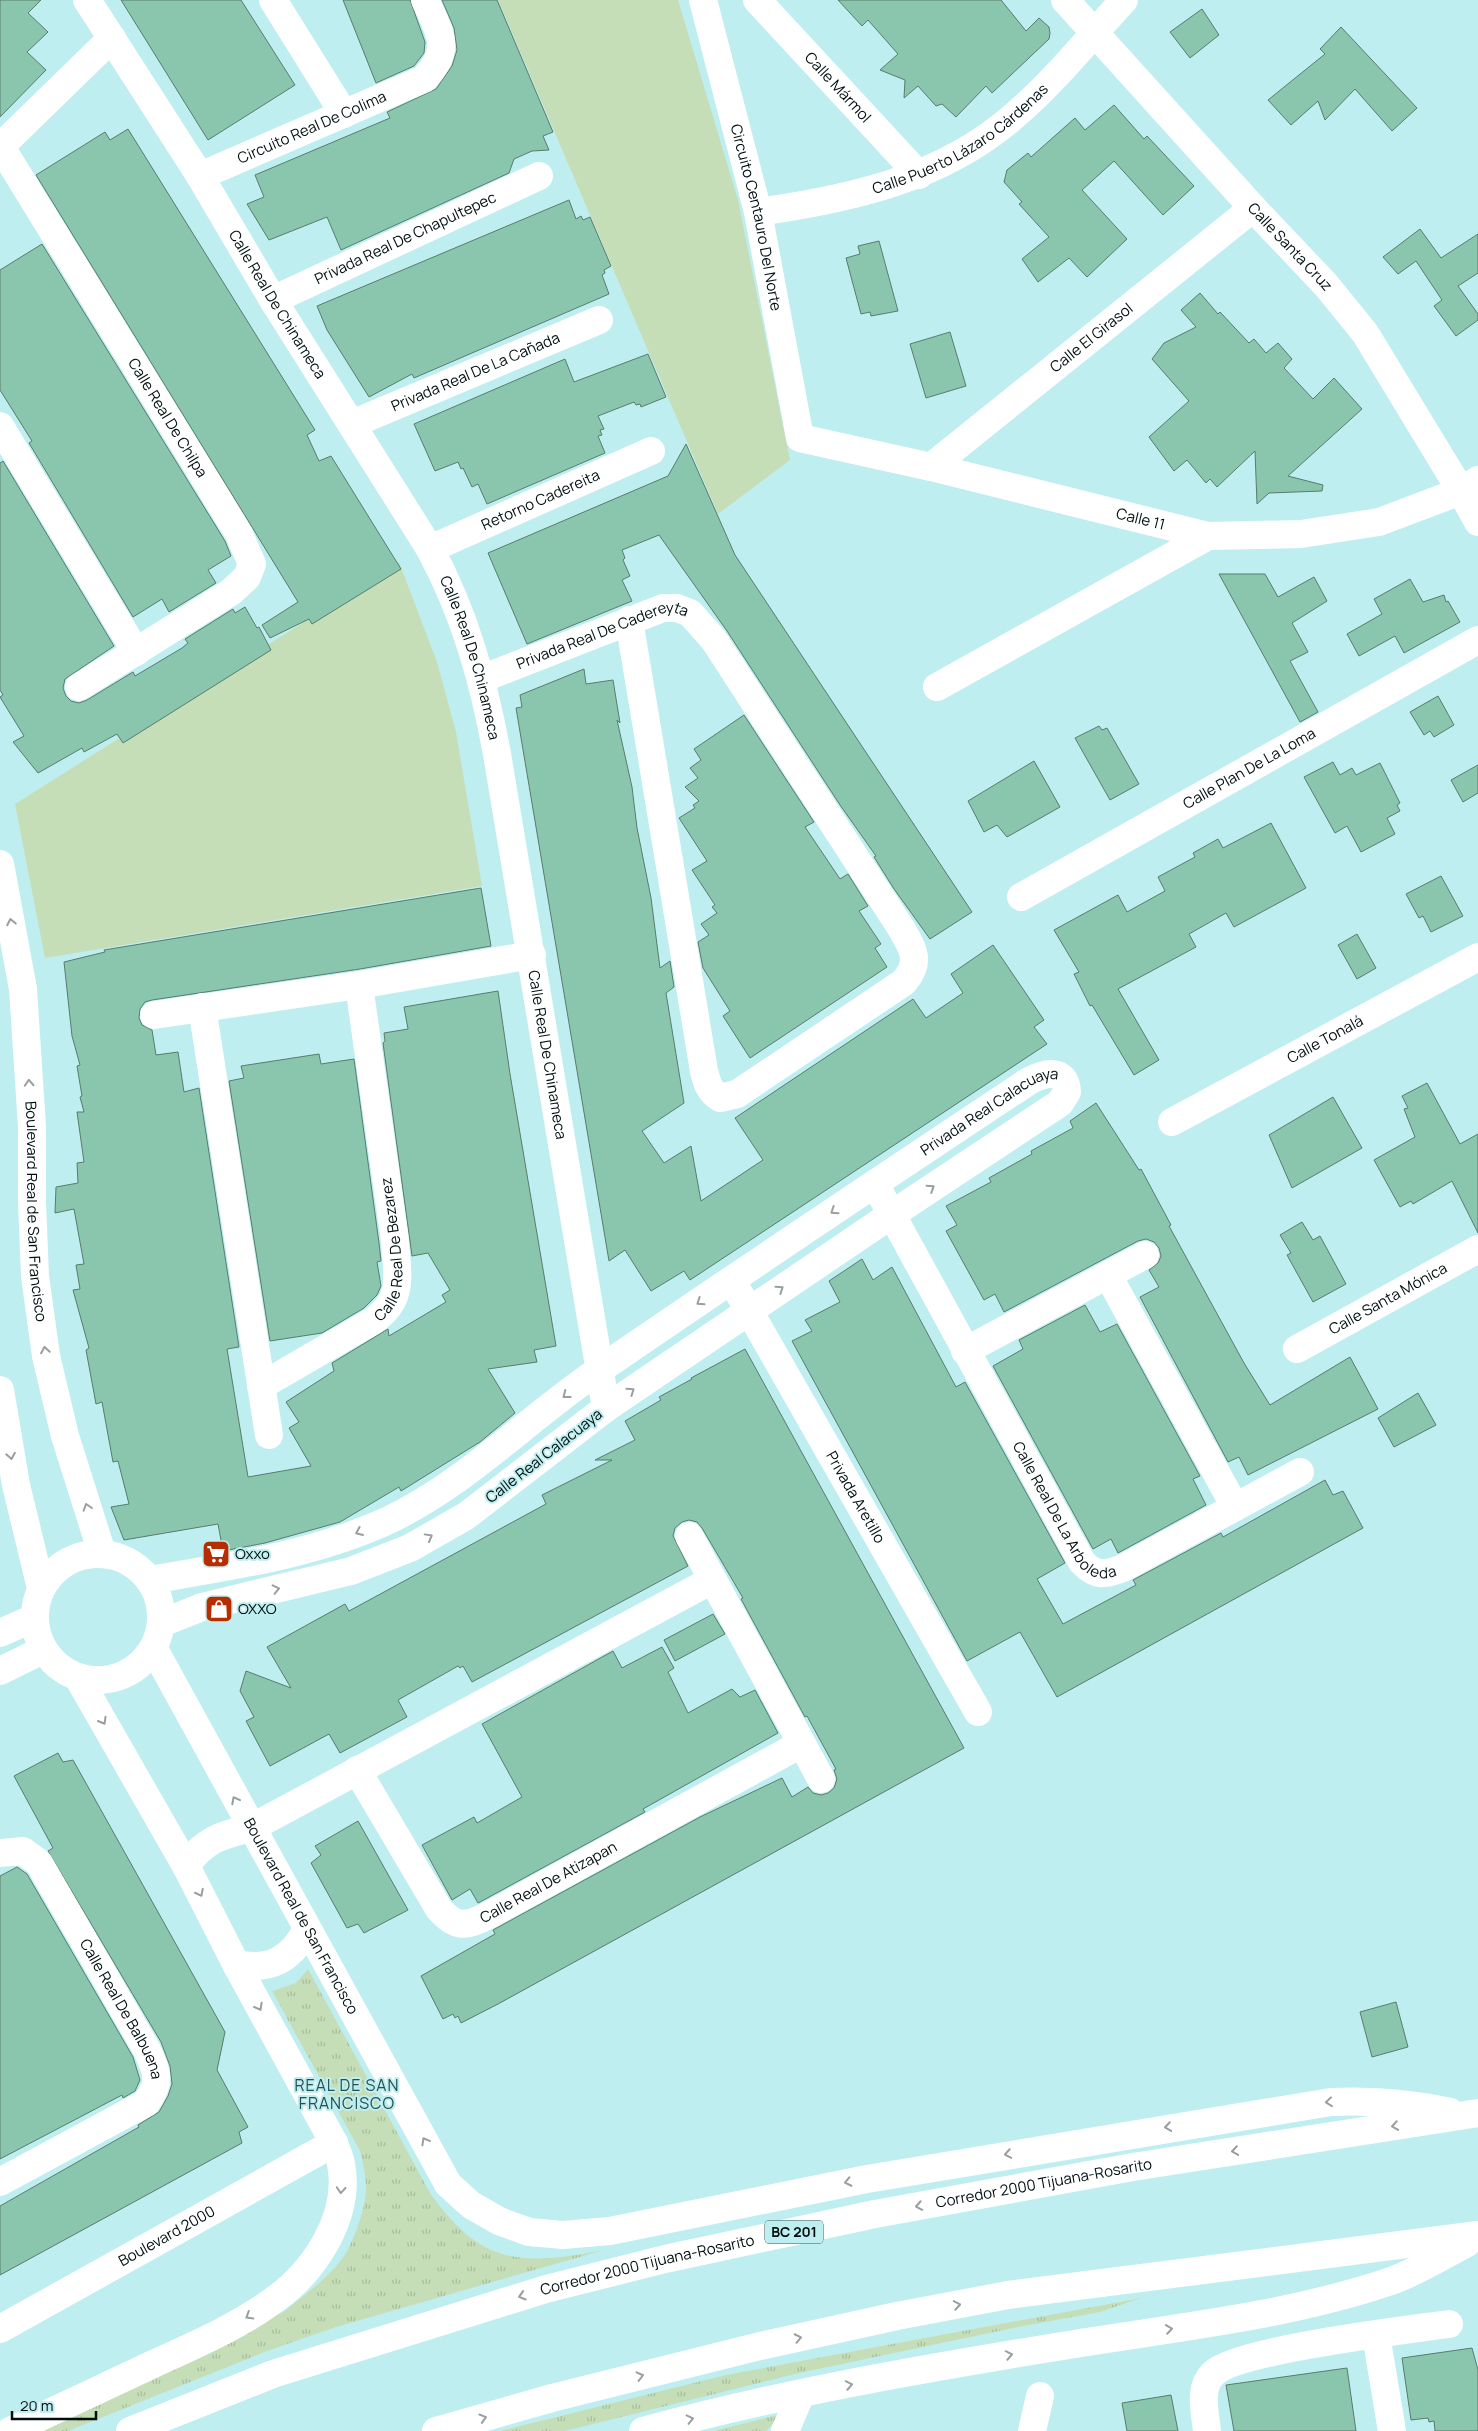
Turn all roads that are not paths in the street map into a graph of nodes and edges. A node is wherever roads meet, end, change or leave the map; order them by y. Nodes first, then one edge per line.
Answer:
1 (87, 0) edge
2 (273, 0) edge
3 (425, 0) edge
4 (703, 0) edge
5 (757, 0) edge
6 (1065, 0) edge
7 (1124, 0) edge
8 (1094, 32) junction
9 (112, 38) junction
10 (344, 114) junction
11 (0, 147) edge
12 (919, 175) junction
13 (200, 176) junction
14 (539, 176) dead end
15 (1253, 208) junction
16 (758, 212) junction
17 (273, 300) junction
18 (599, 320) dead end
19 (352, 424) junction
20 (0, 426) edge
21 (800, 438) joint
22 (651, 451) dead end
23 (932, 467) junction
24 (1470, 485) edge
25 (1478, 522) edge
26 (1208, 536) junction
27 (430, 549) junction
28 (629, 620) junction
29 (1478, 640) edge
30 (136, 652) junction
31 (481, 679) junction
32 (938, 687) dead end
33 (79, 688) dead end
34 (0, 864) edge
35 (1021, 897) dead end
36 (532, 955) junction
37 (1478, 957) edge
38 (359, 985) junction
39 (202, 1007) junction
40 (154, 1015) dead end
41 (1172, 1122) dead end
42 (875, 1184) junction
43 (891, 1214) junction
44 (1478, 1250) edge
45 (1145, 1255) dead end
46 (1108, 1275) junction
47 (732, 1280) junction
48 (749, 1310) junction
49 (1297, 1349) dead end
50 (966, 1351) junction
51 (599, 1369) junction
52 (261, 1386) junction
53 (0, 1390) edge
54 (606, 1408) junction
55 (269, 1435) dead end
56 (1300, 1472) dead end
57 (1235, 1507) junction
58 (689, 1536) dead end
59 (102, 1553) junction
60 (150, 1580) junction
61 (712, 1580) junction
62 (41, 1588) junction
63 (34, 1618) junction
64 (162, 1623) junction
65 (0, 1633) edge
66 (154, 1649) junction
67 (43, 1650) junction
68 (0, 1671) edge
69 (79, 1679) junction
70 (978, 1712) dead end
71 (801, 1744) junction
72 (357, 1770) junction
73 (821, 1779) dead end
74 (251, 1828) junction
75 (0, 1853) edge
76 (186, 1866) junction
77 (307, 1929) junction
78 (236, 1964) junction
79 (1471, 2114) edge
80 (334, 2143) junction
81 (0, 2182) edge
82 (1478, 2237) edge
83 (1449, 2324) dead end
84 (0, 2329) edge
85 (1376, 2336) junction
86 (801, 2394) junction
87 (1040, 2396) dead end
88 (10, 2431) edge
89 (130, 2431) edge
90 (436, 2431) edge
91 (643, 2431) edge
92 (785, 2431) edge
93 (1032, 2431) edge
94 (1207, 2431) edge
95 (1392, 2431) edge

1 - 9 main road, Calle Real De Chinameca
2 - 10 main road
3 - 10 main road, Circuito Real De Colima
4 - 16 main road, Circuito Centauro Del Norte
5 - 12 main road, Calle Mármol
6 - 8 main road, Calle Santa Cruz
7 - 8 main road, Calle Puerto Lázaro Cárdenas
8 - 12 main road, Calle Puerto Lázaro Cárdenas
8 - 15 main road, Calle Santa Cruz
9 - 11 main road, Calle Real De Chilpa
9 - 13 main road, Calle Real De Chinameca
10 - 13 main road, Circuito Real De Colima
11 - 30 main road, Calle Real De Chilpa
12 - 16 main road, Calle Puerto Lázaro Cárdenas
13 - 17 main road, Calle Real De Chinameca
14 - 17 main road, Privada Real De Chapultepec
15 - 23 main road, Calle El Girasol
15 - 24 main road, Calle Santa Cruz
16 - 21 main road, Circuito Centauro Del Norte
17 - 19 main road, Calle Real De Chinameca
18 - 19 main road, Privada Real De La Cañada
19 - 27 main road, Calle Real De Chinameca
20 - 30 main road
21 - 23 main road, Calle 11
22 - 27 main road, Retorno Cadereita
23 - 26 main road, Calle 11
24 - 25 main road, Calle Santa Cruz
24 - 26 main road, Calle 11
26 - 32 main road
27 - 31 main road, Calle Real De Chinameca
28 - 28 main road, Privada Real De Cadereyta
28 - 31 main road, Privada Real De Cadereyta
29 - 35 main road, Calle Plan De La Loma
30 - 33 main road, Calle Real De Chilpa
31 - 36 main road, Calle Real De Chinameca
59 -> 34 main road, Boulevard Real de San Francisco
36 - 38 main road
36 - 51 main road, Calle Real De Chinameca
37 - 41 main road, Calle Tonalá
38 - 39 main road
38 - 52 main road, Calle Real De Bezarez
39 - 40 main road
39 - 52 main road
42 - 43 main road, Calle Real De La Arboleda
43 -> 42 main road, Privada Real Calacuaya
42 -> 47 main road
48 -> 43 main road, Calle Real Calacuaya
43 - 50 main road, Calle Real De La Arboleda
44 - 49 main road, Calle Santa Mónica
45 - 46 main road
46 - 50 main road
46 - 57 main road
47 - 48 main road, Privada Aretillo
47 -> 51 main road
54 -> 48 main road, Calle Real Calacuaya
48 - 70 main road, Privada Aretillo
50 - 57 main road, Calle Real De La Arboleda
51 - 54 main road, Calle Real De Chinameca
51 -> 60 main road
52 - 55 main road
53 -> 62 main road
64 -> 54 main road, Calle Real Calacuaya
56 - 57 main road, Calle Real De La Arboleda
58 - 61 main road
59 - 60 main road
59 - 62 main road
60 - 64 main road
61 - 71 main road
61 - 72 main road
62 - 63 main road
63 - 65 main road
63 - 67 main road
64 - 66 main road
66 - 69 main road
74 -> 66 main road, Boulevard Real de San Francisco
67 - 68 main road
67 - 69 main road
69 -> 76 main road
71 - 72 main road, Calle Real De Atizapan
71 - 73 main road
72 - 74 main road
74 - 76 main road
74 - 77 main road, Boulevard Real de San Francisco
75 - 81 main road, Calle Real De Balbuena
76 -> 78 main road
77 - 78 main road
79 -> 77 main road, Boulevard Real de San Francisco
78 -> 80 main road
79 -> 89 main road, Corredor 2000 Tijuana-Rosarito / BC 201
80 - 84 main road, Boulevard 2000
80 -> 88 main road
86 -> 82 main road
90 -> 82 main road
83 - 85 main road
85 - 94 main road
85 - 95 main road
91 -> 86 main road
86 - 92 main road
87 - 93 main road

